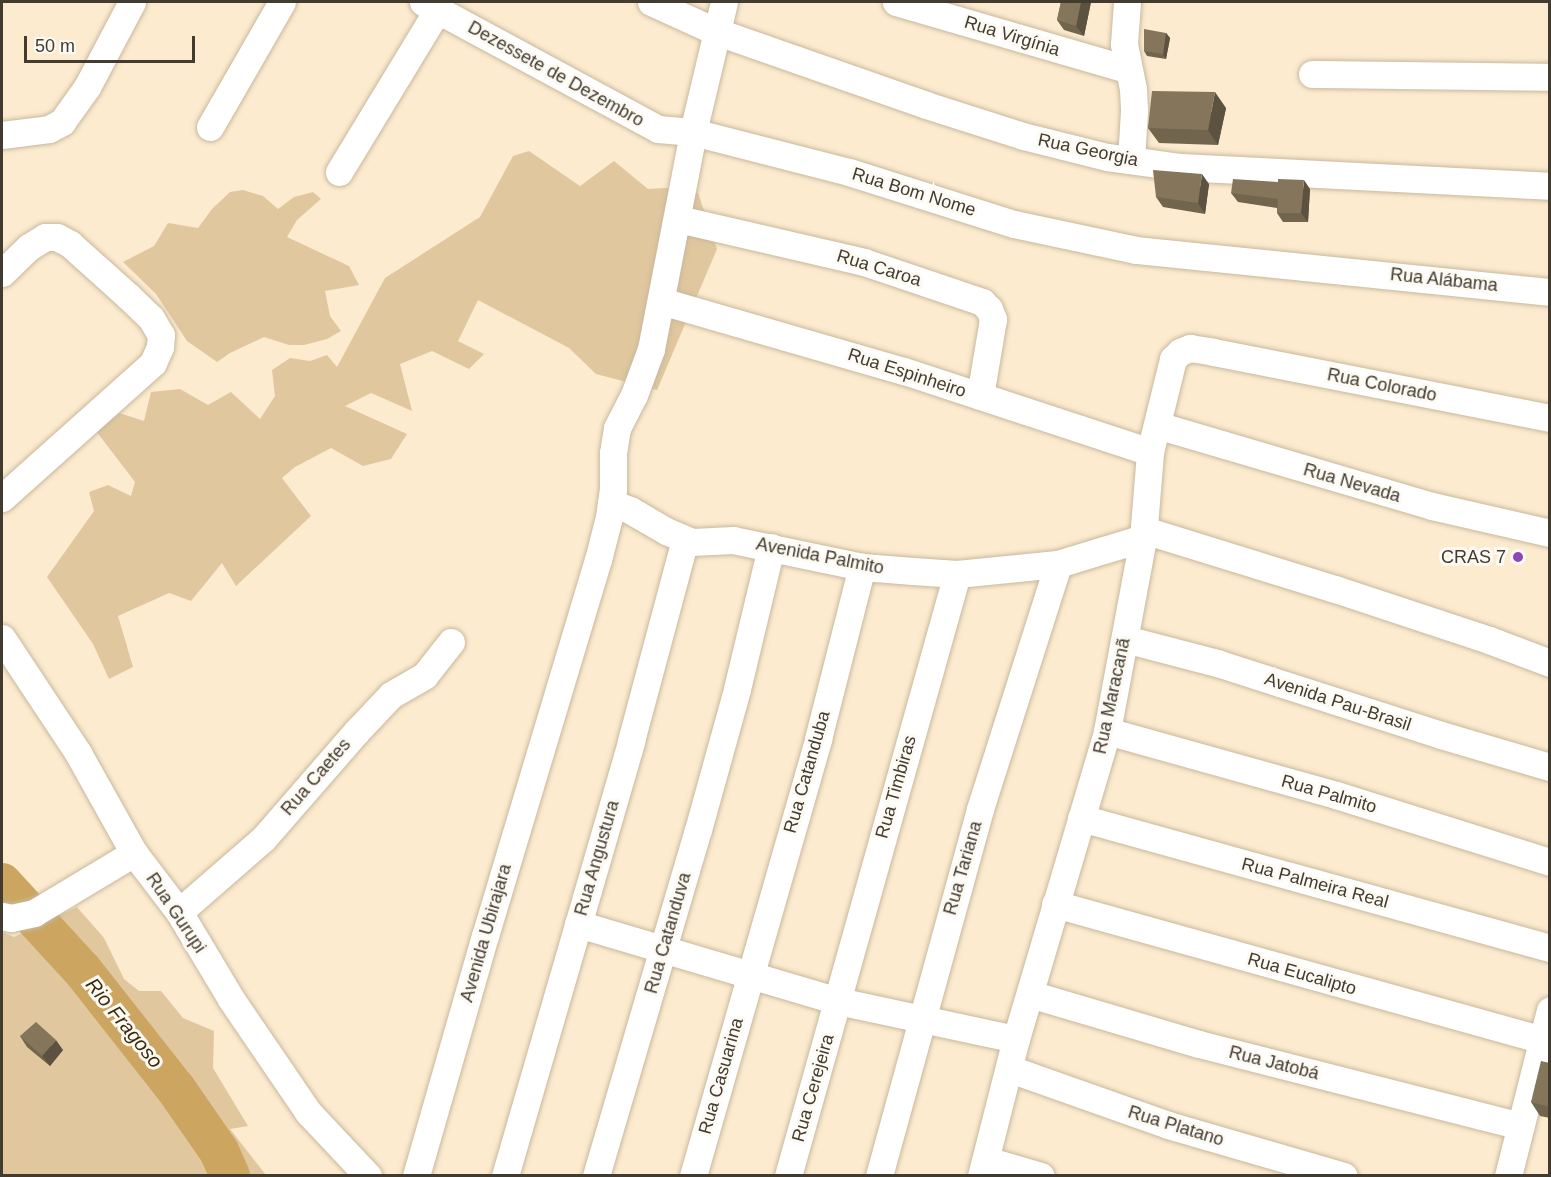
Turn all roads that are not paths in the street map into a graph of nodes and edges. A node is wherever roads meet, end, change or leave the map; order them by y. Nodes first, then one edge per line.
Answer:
1 (132, 2) edge
2 (282, 2) edge
3 (651, 2) edge
4 (724, 2) edge
5 (896, 2) edge
6 (1127, 2) edge
7 (430, 5) edge
8 (715, 31) junction
9 (1127, 69) junction
10 (1312, 74) dead end
11 (1550, 77) edge
12 (210, 127) dead end
13 (693, 132) junction
14 (2, 135) edge
15 (1131, 160) junction
16 (339, 172) dead end
17 (1550, 186) edge
18 (678, 219) junction
19 (1338, 270) joint
20 (2, 273) edge
21 (1550, 292) edge
22 (661, 301) junction
23 (1214, 352) joint
24 (980, 396) junction
25 (1550, 418) edge
26 (1156, 425) junction
27 (1150, 452) junction
28 (2, 498) edge
29 (610, 503) junction
30 (1550, 533) edge
31 (1143, 534) junction
32 (685, 540) junction
33 (771, 547) junction
34 (1058, 564) junction
35 (862, 567) junction
36 (957, 574) junction
37 (2, 638) edge
38 (1125, 639) junction
39 (451, 642) dead end
40 (1550, 663) edge
41 (1107, 731) junction
42 (1550, 767) edge
43 (1081, 818) junction
44 (134, 853) junction
45 (1550, 862) edge
46 (1055, 904) junction
47 (179, 912) junction
48 (16, 916) edge
49 (578, 924) junction
50 (1550, 948) edge
51 (664, 949) junction
52 (749, 976) junction
53 (1030, 994) junction
54 (838, 1001) junction
55 (1550, 1010) edge
56 (920, 1019) junction
57 (1016, 1039) junction
58 (1546, 1042) edge
59 (1010, 1069) junction
60 (1521, 1126) junction
61 (983, 1168) edge
62 (368, 1176) edge
63 (416, 1176) edge
64 (505, 1176) edge
65 (596, 1176) edge
66 (693, 1176) edge
67 (788, 1176) edge
68 (879, 1176) edge
69 (1041, 1176) edge
70 (1344, 1176) edge
71 (1508, 1176) edge

1 - 14 street
2 - 12 street
3 - 8 street, Rua Georgia
4 - 8 street
5 - 9 street, Rua Virgínia
6 - 9 street
7 - 13 street, Dezessete de Dezembro
7 - 16 street
8 - 13 street
8 - 15 street, Rua Georgia
9 - 15 street
10 - 11 street
13 - 18 street, Avenida Ubirajara
13 - 19 street, Rua Bom Nome
15 - 17 street, Rua Georgia
18 - 22 street, Avenida Ubirajara
18 - 24 street, Rua Caroa
19 - 21 street, Rua Alábama
20 - 28 street
22 - 24 street, Rua Espinheiro
22 - 29 street, Avenida Ubirajara
23 - 25 street, Rua Colorado
23 - 26 street, Rua Maracanã
24 - 27 street, Rua Espinheiro
26 - 27 street, Rua Maracanã
26 - 30 street, Rua Nevada
27 - 31 street, Rua Maracanã
29 - 32 street, Avenida Palmito
29 - 63 street, Avenida Ubirajara
31 - 34 street, Avenida Palmito
31 - 38 street, Rua Maracanã
31 - 40 street
32 - 33 street, Avenida Palmito
32 - 49 street, Rua Angustura
33 - 35 street, Avenida Palmito
33 - 51 street, Rua Catanduva
34 - 36 street, Avenida Palmito
34 - 56 street, Rua Tariana
35 - 36 street, Avenida Palmito
35 - 52 street, Rua Catanduba
36 - 54 street, Rua Timbiras
37 - 44 street, Rua Gurupi
38 - 41 street, Rua Maracanã
38 - 42 street, Avenida Pau-Brasil
39 - 47 street, Rua Caetes
41 - 43 street, Rua Maracanã
41 - 45 street, Rua Palmito
43 - 46 street, Rua Maracanã
43 - 50 street, Rua Palmeira Real
44 - 47 street, Rua Gurupi
44 - 48 street
46 - 53 street, Rua Maracanã
46 - 58 street, Rua Eucalipto
47 - 62 street, Rua Gurupi
49 - 51 street
49 - 64 street, Rua Angustura
51 - 52 street
51 - 65 street, Rua Catanduva
52 - 54 street
52 - 66 street, Rua Casuarina
53 - 57 street, Rua Maracanã
53 - 60 street, Rua Jatobá
54 - 56 street
54 - 67 street, Rua Cerejeira
55 - 58 street
56 - 57 street
56 - 68 street, Rua Tariana
57 - 59 street, Rua Maracanã
58 - 60 street
59 - 61 street, Rua Maracanã
59 - 70 street, Rua Platano
60 - 71 street
61 - 69 street

